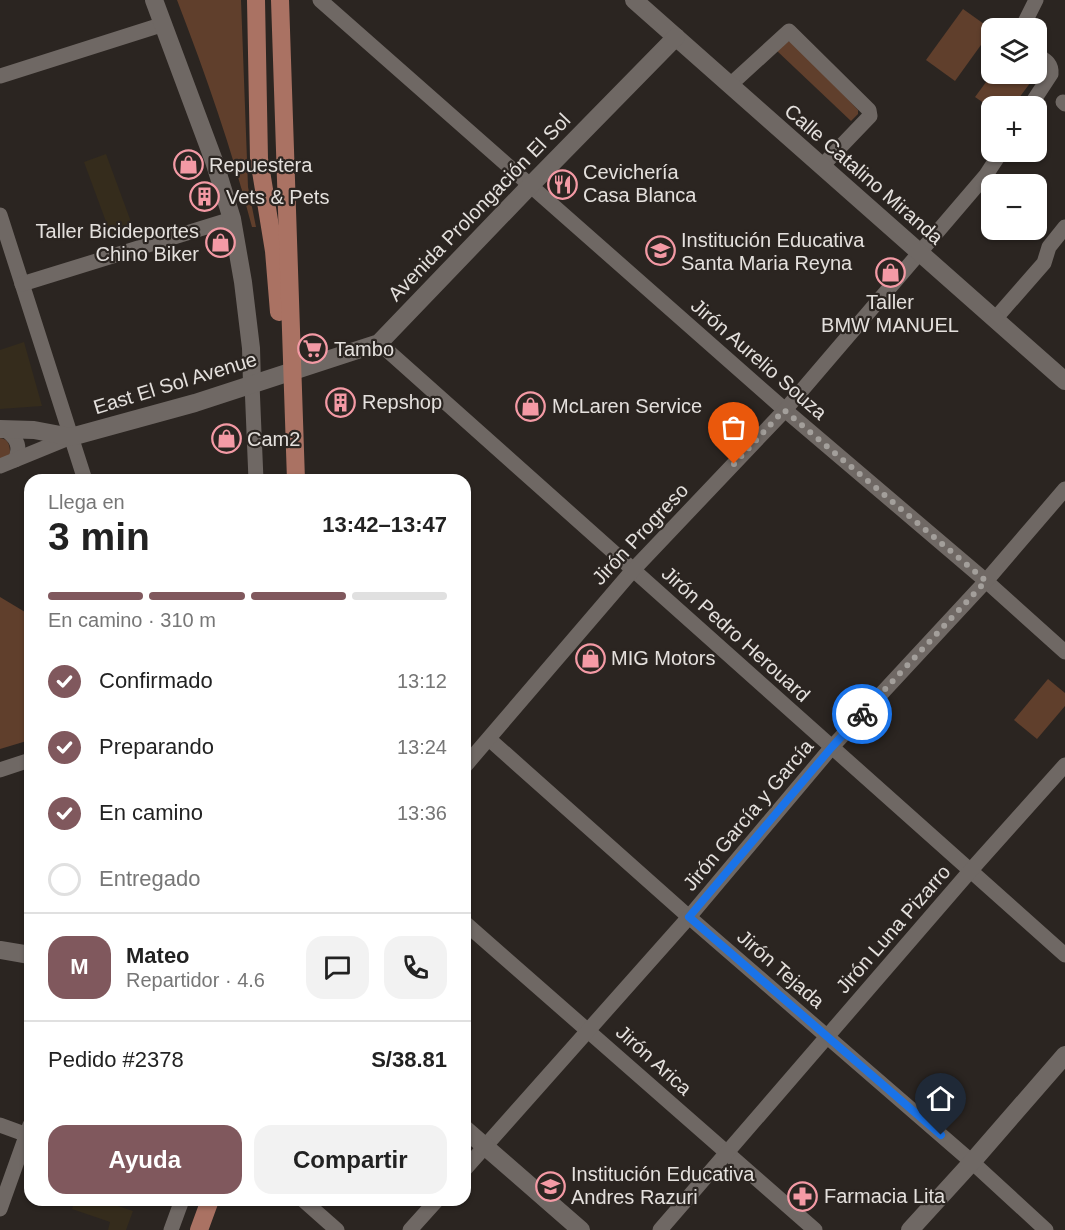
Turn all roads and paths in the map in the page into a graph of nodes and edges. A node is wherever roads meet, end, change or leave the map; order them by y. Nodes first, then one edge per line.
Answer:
1 (154, 0) edge
2 (256, 0) edge
3 (280, 0) edge
4 (320, 0) edge
5 (634, 0) edge
6 (1036, 0) edge
7 (1027, 18) edge
8 (164, 24) junction
9 (676, 38) junction
10 (1047, 62) edge
11 (0, 76) edge
12 (1047, 80) edge
13 (730, 85) junction
14 (994, 162) edge
15 (822, 166) junction
16 (530, 185) junction
17 (0, 215) edge
18 (232, 219) junction
19 (1065, 227) edge
20 (919, 252) junction
21 (22, 284) junction
22 (995, 320) junction
23 (379, 343) junction
24 (286, 373) junction
25 (1065, 381) edge
26 (252, 384) junction
27 (784, 410) junction
28 (2, 429) edge
29 (71, 437) junction
30 (15, 460) junction
31 (0, 466) edge
32 (83, 474) edge
33 (256, 474) edge
34 (295, 474) edge
35 (1065, 489) edge
36 (633, 570) junction
37 (986, 581) junction
38 (1065, 652) edge
39 (489, 739) junction
40 (831, 748) junction
41 (471, 759) edge
42 (24, 762) edge
43 (1065, 765) edge
44 (0, 770) edge
45 (971, 870) junction
46 (689, 917) junction
47 (471, 928) edge
48 (0, 950) edge
49 (24, 954) edge
50 (1065, 955) edge
51 (589, 1031) junction
52 (828, 1038) junction
53 (1065, 1055) edge
54 (0, 1125) edge
55 (24, 1131) edge
56 (471, 1134) edge
57 (24, 1145) edge
58 (484, 1146) junction
59 (726, 1152) junction
60 (471, 1162) edge
61 (972, 1162) junction
62 (180, 1206) edge
63 (208, 1206) edge
64 (310, 1206) edge
65 (432, 1206) edge
66 (0, 1209) edge
67 (171, 1230) edge
68 (199, 1230) edge
69 (337, 1230) edge
70 (410, 1230) edge
71 (581, 1230) edge
72 (660, 1230) edge
73 (815, 1230) edge
74 (910, 1230) edge
75 (1046, 1230) edge

1 - 8 street
2 - 24 main road
3 - 24 main road
4 - 16 street, Jirón Aurelio Souza
5 - 9 street, Calle Catalino Miranda
6 - 7 street
8 - 11 street
8 - 18 street
9 - 13 street, Calle Catalino Miranda
9 - 16 street, Avenida Prolongación El Sol
10 - 12 street
13 - 15 street, Calle Catalino Miranda
13 - 15 street
14 - 20 street, Jirón Progreso
15 - 20 street, Calle Catalino Miranda
16 - 23 street, Avenida Prolongación El Sol
16 - 27 street, Jirón Aurelio Souza
17 - 21 street
18 - 21 street
18 - 26 street
19 - 22 street
20 - 22 street, Calle Catalino Miranda
20 - 27 street, Jirón Progreso
21 - 29 street
22 - 25 street, Calle Catalino Miranda
23 - 24 street, Avenida Prolongación El Sol
23 - 36 street, Jirón Pedro Herouard
24 - 26 street, East El Sol Avenue
24 - 34 main road
26 - 29 street, East El Sol Avenue
26 - 33 street
27 - 36 street, Jirón Progreso
27 - 37 street, Jirón Aurelio Souza
28 - 29 street, East El Sol Avenue
28 - 30 street
29 - 30 street, East El Sol Avenue
29 - 32 street
30 - 31 street, East El Sol Avenue
35 - 37 street, Jirón García y García
36 - 39 street, Jirón Progreso
36 - 40 street, Jirón Pedro Herouard
37 - 38 street, Jirón Aurelio Souza
37 - 40 street, Jirón García y García
39 - 41 street, Jirón Progreso
39 - 46 street, Jirón Tejada
40 - 45 street, Jirón Pedro Herouard
40 - 46 street, Jirón García y García
42 - 44 street
43 - 45 street, Jirón Luna Pizarro
45 - 50 street, Jirón Pedro Herouard
45 - 52 street, Jirón Luna Pizarro
46 - 51 street, Jirón García y García
46 - 52 street, Jirón Tejada
47 - 51 street, Jirón Arica
48 - 49 street
51 - 58 street, Jirón García y García
51 - 59 street, Jirón Arica
52 - 59 street, Jirón Luna Pizarro
52 - 61 street, Jirón Tejada
53 - 61 street
54 - 55 street
56 - 58 street
57 - 66 street
58 - 60 street, Jirón García y García
58 - 71 street
59 - 72 street, Jirón Luna Pizarro
59 - 73 street, Jirón Arica
61 - 74 street
61 - 75 street, Jirón Tejada
62 - 67 street
63 - 68 main road
64 - 69 street
65 - 70 street

